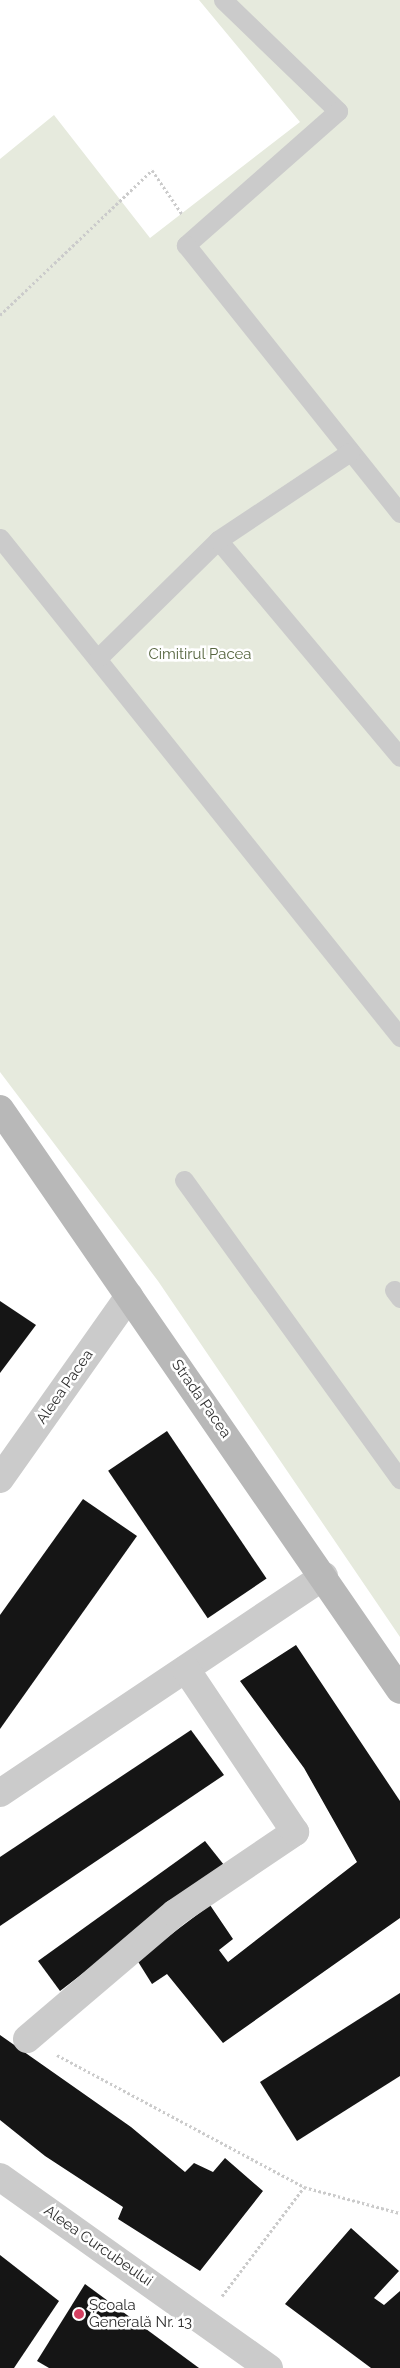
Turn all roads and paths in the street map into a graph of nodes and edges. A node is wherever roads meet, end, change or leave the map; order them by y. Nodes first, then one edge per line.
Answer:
1 (224, 0) edge
2 (196, 235) junction
3 (0, 315) edge
4 (350, 452) junction
5 (400, 513) edge
6 (0, 538) edge
7 (218, 540) junction
8 (99, 657) junction
9 (400, 757) edge
10 (400, 1037) edge
11 (0, 1109) edge
12 (184, 1180) dead end
13 (130, 1296) junction
14 (0, 1479) edge
15 (400, 1479) edge
16 (324, 1576) junction
17 (186, 1669) junction
18 (400, 1690) edge
19 (0, 1793) edge
20 (27, 2038) joint
21 (0, 2177) edge
22 (304, 2186) junction
23 (400, 2213) edge
24 (203, 2320) junction
25 (269, 2368) edge

1 - 2 lane
2 - 3 path
2 - 4 lane
4 - 5 lane
4 - 7 lane
6 - 8 lane
7 - 8 lane
7 - 9 lane
8 - 10 lane
11 - 13 main road, Strada Pacea
12 - 15 lane
13 - 14 street, Aleea Pacea
13 - 16 main road, Strada Pacea
16 - 17 street
16 - 18 main road, Strada Pacea
17 - 19 street
17 - 20 street
20 - 22 path
21 - 24 street, Aleea Curcubeului
22 - 23 path
22 - 24 path
24 - 25 street, Aleea Curcubeului

